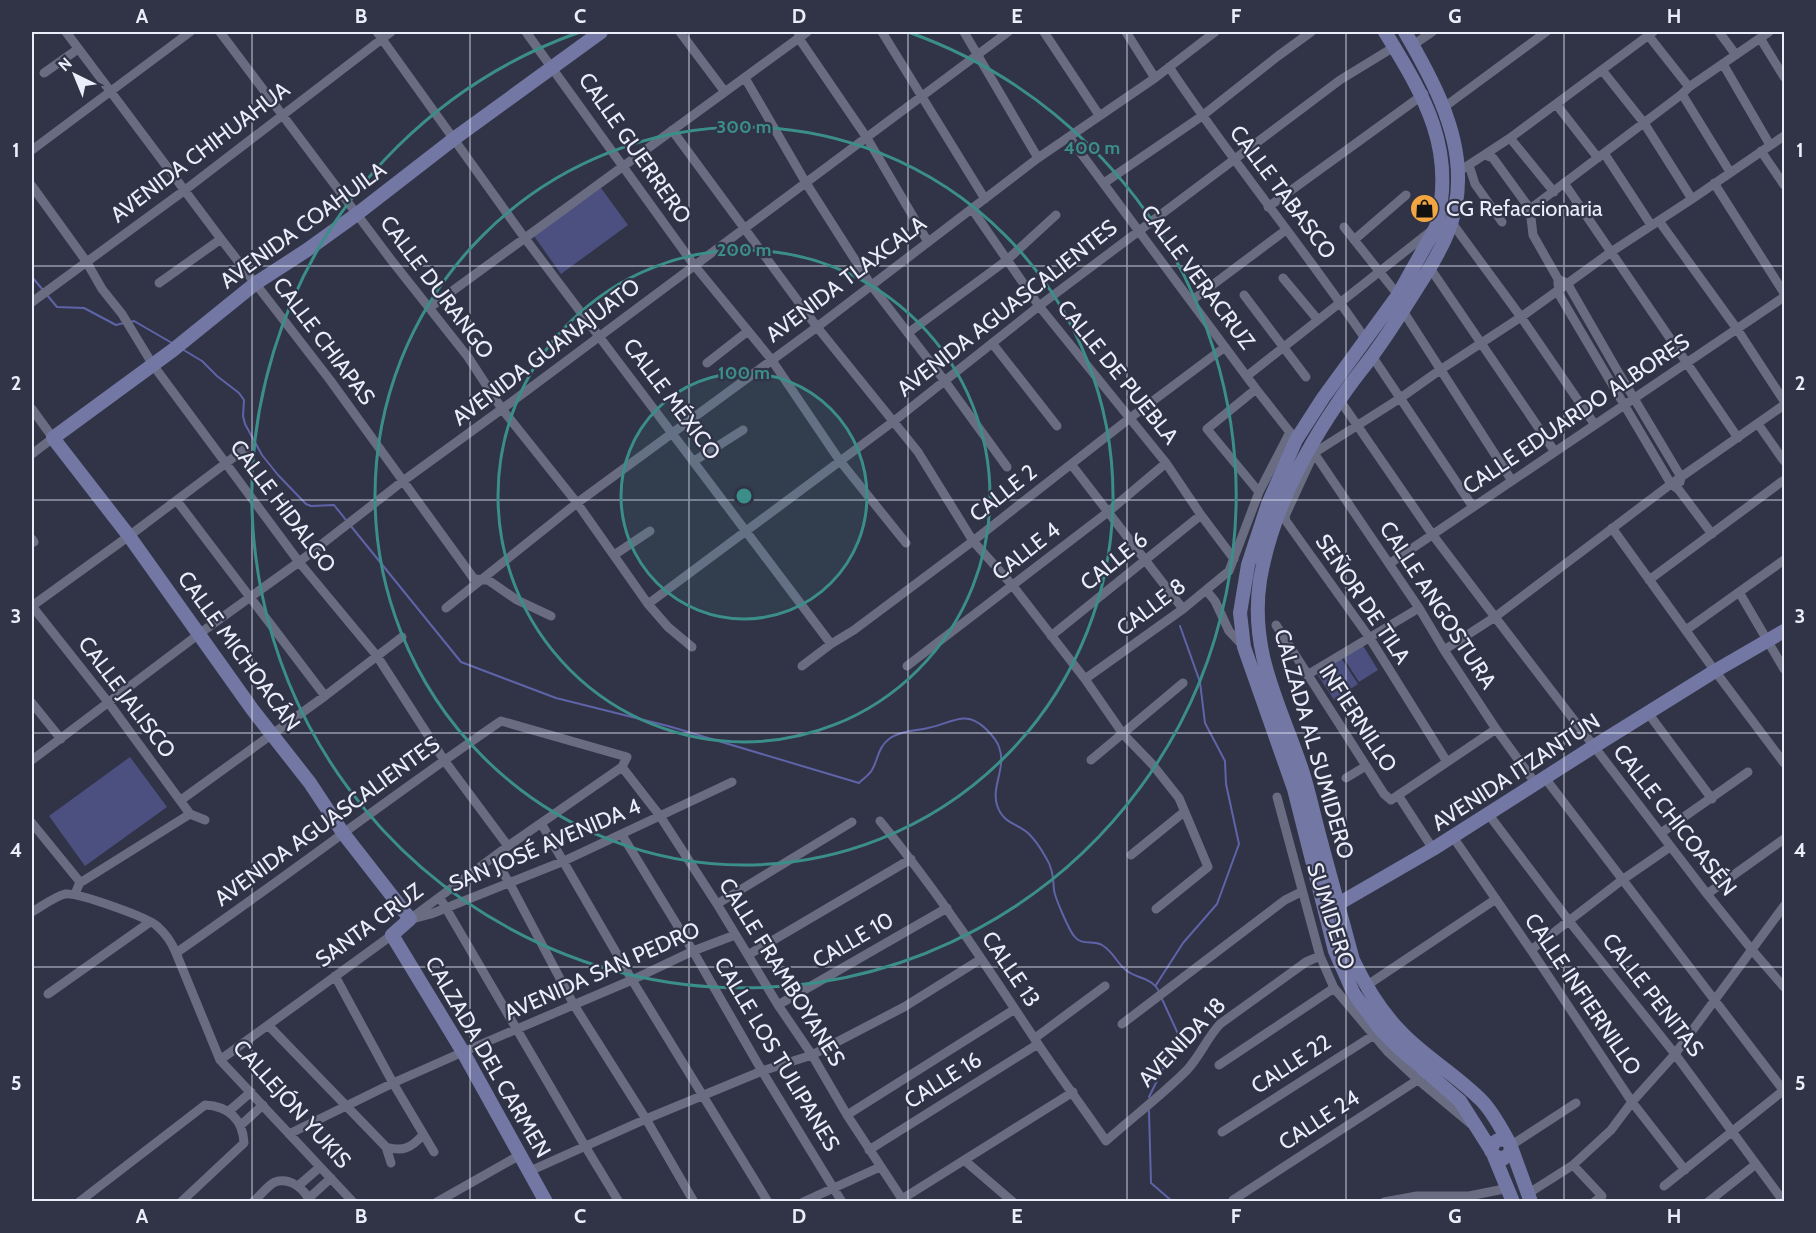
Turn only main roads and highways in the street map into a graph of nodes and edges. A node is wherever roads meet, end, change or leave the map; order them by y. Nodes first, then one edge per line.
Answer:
1 (602, 32) edge
2 (1385, 32) edge
3 (1405, 32) edge
4 (53, 438) joint
5 (1785, 631) edge
6 (1338, 904) junction
7 (410, 919) joint
8 (392, 935) joint
9 (1510, 1146) junction
10 (1493, 1153) junction
11 (1533, 1197) edge
12 (546, 1202) edge
13 (1513, 1202) edge

1 - 4 main road, AVENIDA COAHUILA
2 - 10 main road, CALZADA AL SUMIDERO
3 - 6 main road, CALZADA AL SUMIDERO
4 - 7 main road, CALLE MICHOACÁN
5 - 6 main road, AVENIDA ITZANTÚN
6 - 9 main road, CALZADA AL SUMIDERO
7 - 8 main road, SANTA CRUZ
8 - 12 main road, CALZADA DEL CARMEN
9 - 10 main road
9 - 11 main road, CALZADA AL SUMIDERO
10 - 13 main road, CALZADA AL SUMIDERO

